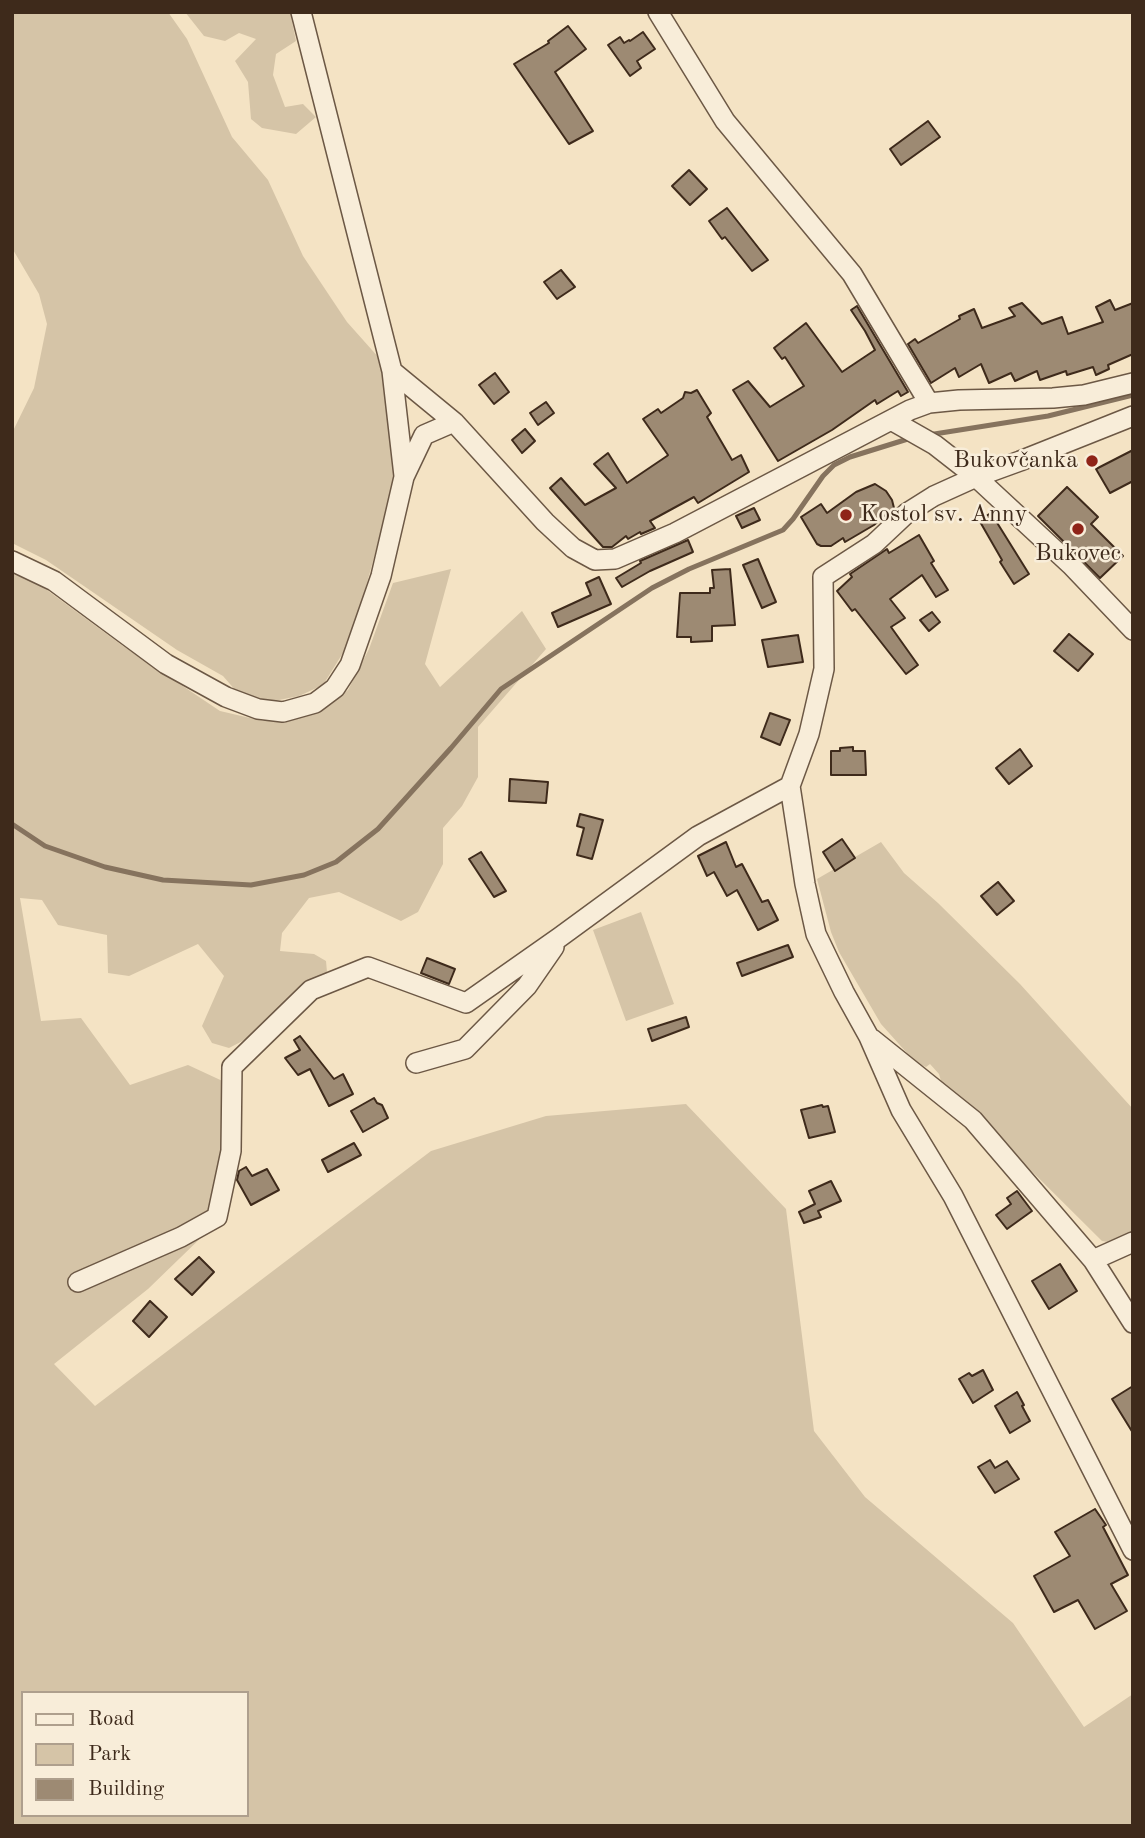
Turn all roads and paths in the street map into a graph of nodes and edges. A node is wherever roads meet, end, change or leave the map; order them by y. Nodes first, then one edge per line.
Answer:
1 (301, 12) edge
2 (658, 12) edge
3 (392, 371) junction
4 (1133, 383) edge
5 (929, 403) junction
6 (1133, 416) edge
7 (454, 422) junction
8 (900, 424) junction
9 (404, 477) junction
10 (976, 477) junction
11 (12, 561) edge
12 (1133, 630) edge
13 (790, 786) junction
14 (560, 937) junction
15 (869, 1037) junction
16 (416, 1063) dead end
17 (1133, 1242) edge
18 (1093, 1260) junction
19 (78, 1282) dead end
20 (1133, 1323) edge
21 (1133, 1550) edge

1 - 3 street
2 - 5 street
3 - 7 street
3 - 9 street
4 - 5 street
5 - 8 street
6 - 10 street
7 - 8 street
7 - 9 street
8 - 10 street
9 - 11 street
10 - 12 street
10 - 13 street
13 - 14 street
13 - 15 street
14 - 16 street
14 - 19 street
15 - 18 street
15 - 21 street
17 - 18 street
18 - 20 street

